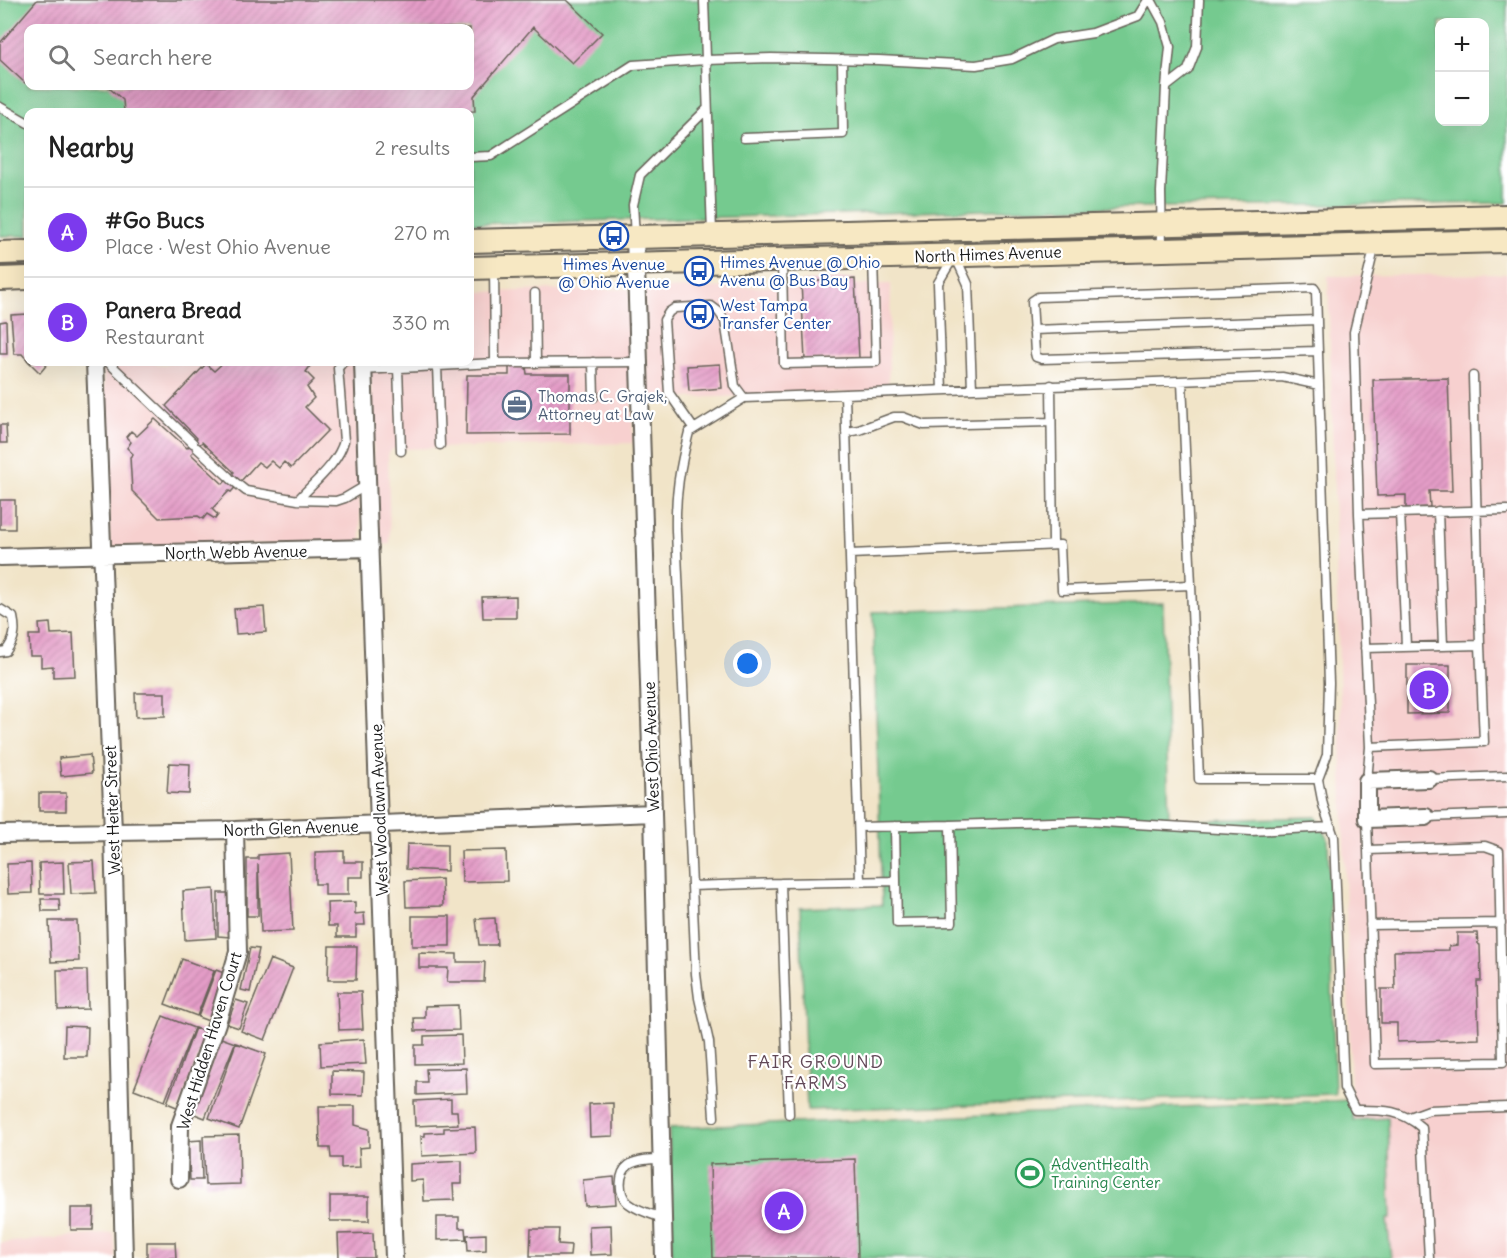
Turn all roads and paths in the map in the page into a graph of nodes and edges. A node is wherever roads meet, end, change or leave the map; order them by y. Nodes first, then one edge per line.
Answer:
1 (704, 0) edge
2 (1150, 0) edge
3 (1199, 0) edge
4 (706, 60) junction
5 (842, 60) junction
6 (1166, 87) junction
7 (0, 107) edge
8 (707, 109) junction
9 (24, 121) edge
10 (744, 138) dead end
11 (474, 157) edge
12 (1507, 216) edge
13 (1162, 223) junction
14 (953, 229) junction
15 (712, 234) junction
16 (635, 236) junction
17 (474, 241) edge
18 (1507, 241) edge
19 (1375, 244) junction
20 (1162, 249) junction
21 (24, 252) edge
22 (0, 253) edge
23 (955, 255) junction
24 (873, 258) junction
25 (782, 260) junction
26 (636, 263) junction
27 (494, 267) junction
28 (474, 268) edge
29 (24, 278) edge
30 (0, 279) edge
31 (534, 293) dead end
32 (1317, 320) junction
33 (1033, 330) junction
34 (1318, 351) junction
35 (593, 362) junction
36 (639, 362) junction
37 (495, 363) junction
38 (536, 363) junction
39 (474, 364) edge
40 (95, 366) edge
41 (112, 366) edge
42 (340, 366) edge
43 (363, 366) edge
44 (437, 366) joint
45 (398, 368) junction
46 (1473, 376) dead end
47 (1182, 382) junction
48 (1319, 385) junction
49 (1051, 386) junction
50 (972, 389) junction
51 (942, 390) junction
52 (845, 395) junction
53 (594, 397) dead end
54 (744, 398) junction
55 (1052, 423) junction
56 (694, 429) junction
57 (846, 432) junction
58 (440, 445) dead end
59 (401, 451) dead end
60 (367, 486) junction
61 (298, 500) junction
62 (1477, 510) junction
63 (1507, 510) edge
64 (1438, 511) junction
65 (1400, 512) junction
66 (1359, 513) junction
67 (1053, 545) junction
68 (370, 548) junction
69 (850, 554) junction
70 (102, 555) junction
71 (0, 557) edge
72 (1191, 585) junction
73 (0, 609) edge
74 (1480, 645) junction
75 (1406, 646) junction
76 (1443, 646) junction
77 (1365, 648) junction
78 (0, 652) edge
79 (1370, 747) junction
80 (1507, 776) edge
81 (1318, 779) junction
82 (1429, 779) joint
83 (1367, 781) junction
84 (653, 813) junction
85 (1507, 814) edge
86 (1426, 817) joint
87 (1367, 819) junction
88 (380, 825) junction
89 (950, 825) junction
90 (895, 826) junction
91 (859, 827) junction
92 (1331, 827) junction
93 (235, 830) junction
94 (113, 832) junction
95 (0, 834) edge
96 (1368, 850) junction
97 (896, 881) junction
98 (860, 882) junction
99 (781, 883) junction
100 (692, 886) junction
101 (1501, 923) junction
102 (1370, 925) junction
103 (1507, 1107) edge
104 (789, 1114) dead end
105 (714, 1117) dead end
106 (1410, 1117) junction
107 (662, 1159) junction
108 (179, 1179) dead end
109 (663, 1218) junction
110 (124, 1258) edge
111 (394, 1258) edge
112 (664, 1258) edge
113 (1429, 1258) edge

1 - 4 lane
2 - 5 lane
2 - 6 lane
3 - 6 lane
4 - 5 lane
4 - 8 lane
4 - 11 lane
5 - 10 lane
6 - 13 lane
7 - 9 lane
8 - 15 lane
8 - 16 lane
12 - 13 street, North Himes Avenue
13 - 14 street, North Himes Avenue
13 - 20 lane
14 - 15 street, North Himes Avenue
14 - 23 street
15 - 16 street, North Himes Avenue
16 - 17 street, North Himes Avenue
16 - 26 street, West Ohio Avenue
18 - 19 street, North Himes Avenue
19 - 20 street, North Himes Avenue
19 - 66 lane
20 - 23 street, North Himes Avenue
21 - 22 street
23 - 24 street, North Himes Avenue
23 - 50 lane
23 - 51 lane
24 - 25 street, North Himes Avenue
24 - 25 lane
25 - 26 street, North Himes Avenue
26 - 27 street, North Himes Avenue
26 - 36 street, West Ohio Avenue
27 - 28 street, North Himes Avenue
27 - 37 lane
29 - 30 street
31 - 38 lane
32 - 33 lane
32 - 33 lane
32 - 34 lane
33 - 34 lane
34 - 48 lane
35 - 36 lane
35 - 38 lane
35 - 53 lane
36 - 84 street, West Ohio Avenue
37 - 38 lane
37 - 39 lane
40 - 70 street, West Heiter Street
41 - 61 lane
42 - 61 lane
43 - 45 lane
43 - 60 street, West Woodlawn Avenue
44 - 45 lane
44 - 58 lane
45 - 59 lane
46 - 62 lane
47 - 48 lane
47 - 49 lane
47 - 72 lane
48 - 81 lane
49 - 50 lane
49 - 55 lane
50 - 51 lane
51 - 52 lane
52 - 54 lane
52 - 57 lane
54 - 56 lane
54 - 56 lane
55 - 57 lane
55 - 67 lane
56 - 100 lane
57 - 69 lane
60 - 61 lane
60 - 68 street, West Woodlawn Avenue
62 - 63 lane
62 - 64 lane
62 - 74 lane
64 - 65 lane
64 - 76 lane
65 - 66 lane
65 - 75 lane
66 - 77 lane
67 - 69 lane
67 - 72 lane
68 - 70 street, North Webb Avenue
68 - 88 street, West Woodlawn Avenue
69 - 91 lane
70 - 71 street, North Webb Avenue
70 - 94 street, West Heiter Street
72 - 81 lane
73 - 78 lane
74 - 76 lane
74 - 79 lane
75 - 76 lane
75 - 77 lane
77 - 79 lane
79 - 83 lane
80 - 82 lane
81 - 92 lane
82 - 83 street
83 - 87 street
84 - 88 street, North Glen Avenue
84 - 107 street, West Ohio Avenue
85 - 86 lane
86 - 87 street
87 - 96 lane
88 - 93 street, North Glen Avenue
88 - 111 street, West Woodlawn Avenue
89 - 90 lane
89 - 92 lane
89 - 97 lane
90 - 91 lane
90 - 97 lane
91 - 98 lane
92 - 106 lane
93 - 94 street, North Glen Avenue
93 - 108 street, West Hidden Haven Court
94 - 95 street, North Glen Avenue
94 - 110 street, West Heiter Street
96 - 101 lane
96 - 102 lane
97 - 98 lane
98 - 99 lane
99 - 100 lane
99 - 104 lane
100 - 105 lane
101 - 102 lane
101 - 102 lane
103 - 106 lane
106 - 113 lane
107 - 109 street, West Ohio Avenue
107 - 109 lane
109 - 112 street, West Ohio Avenue

